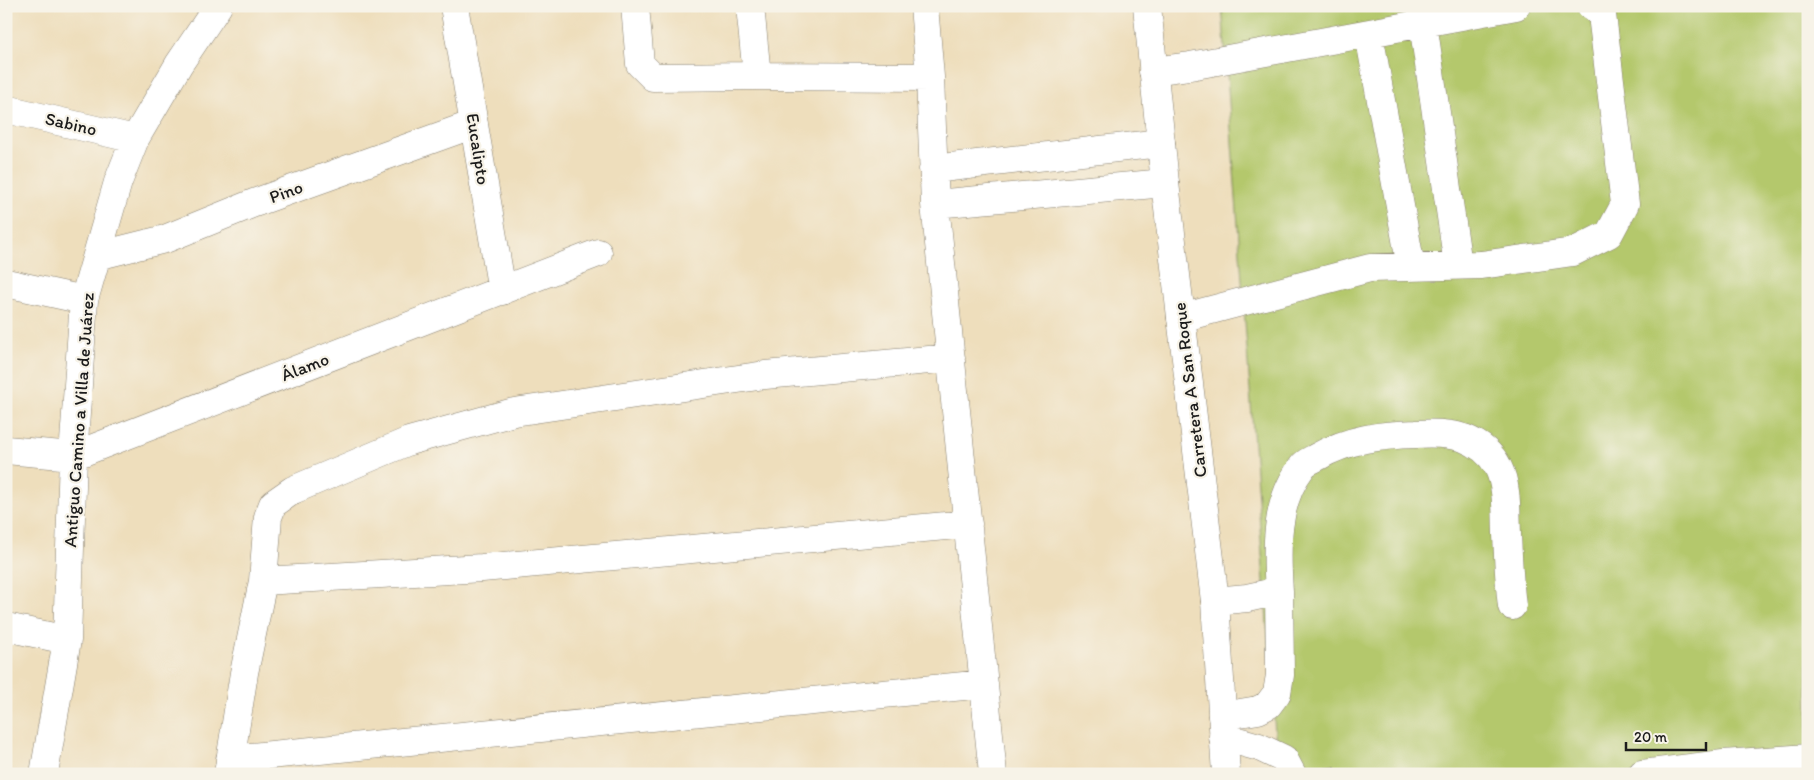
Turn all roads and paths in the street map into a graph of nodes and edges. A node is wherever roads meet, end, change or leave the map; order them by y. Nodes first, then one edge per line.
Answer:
1 (218, 6) edge
2 (454, 6) edge
3 (635, 6) edge
4 (750, 6) edge
5 (924, 6) edge
6 (1147, 6) edge
7 (1516, 6) edge
8 (1591, 6) edge
9 (1423, 23) junction
10 (1369, 34) junction
11 (1153, 71) junction
12 (757, 76) junction
13 (930, 77) junction
14 (6, 109) edge
15 (474, 124) junction
16 (135, 139) junction
17 (1161, 143) junction
18 (933, 168) junction
19 (1165, 183) junction
20 (935, 204) junction
21 (598, 253) dead end
22 (97, 256) junction
23 (1458, 265) junction
24 (1411, 267) junction
25 (6, 283) edge
26 (502, 291) junction
27 (84, 300) junction
28 (1181, 318) junction
29 (951, 358) junction
30 (6, 450) edge
31 (74, 456) junction
32 (968, 524) junction
33 (263, 580) junction
34 (1279, 591) junction
35 (1215, 601) junction
36 (1512, 606) dead end
37 (6, 627) edge
38 (67, 640) junction
39 (984, 684) junction
40 (1223, 727) junction
41 (1808, 758) edge
42 (229, 766) edge
43 (44, 774) edge
44 (993, 774) edge
45 (1226, 774) edge
46 (1292, 774) edge
47 (1642, 774) edge

1 - 16 street, Antiguo Camino a Villa de Juárez
2 - 15 street, Eucalipto
3 - 12 street
4 - 12 street
5 - 13 street
6 - 11 street, Carretera A San Roque
7 - 9 street
8 - 23 street
9 - 10 street
9 - 23 street
10 - 11 street
10 - 24 street
11 - 17 street, Carretera A San Roque
12 - 13 street
13 - 18 street
14 - 16 street, Sabino
15 - 22 street, Pino
15 - 26 street, Eucalipto
16 - 22 street, Antiguo Camino a Villa de Juárez
17 - 18 street
17 - 19 street, Carretera A San Roque
18 - 20 street
19 - 20 street
19 - 28 street, Carretera A San Roque
20 - 29 street
21 - 26 street, Álamo
22 - 27 street, Antiguo Camino a Villa de Juárez
23 - 24 street
24 - 28 street
25 - 27 street
26 - 31 street, Álamo
27 - 31 street, Antiguo Camino a Villa de Juárez
28 - 35 street, Carretera A San Roque
29 - 32 street
29 - 33 street
30 - 31 street, Álamo
31 - 38 street, Antiguo Camino a Villa de Juárez
32 - 33 street
32 - 39 street
33 - 42 street
34 - 35 street
34 - 36 street
34 - 40 street
35 - 40 street, Carretera A San Roque
37 - 38 street
38 - 43 street, Antiguo Camino a Villa de Juárez
39 - 42 street
39 - 44 street
40 - 45 street, Carretera A San Roque
40 - 46 street
41 - 47 street

